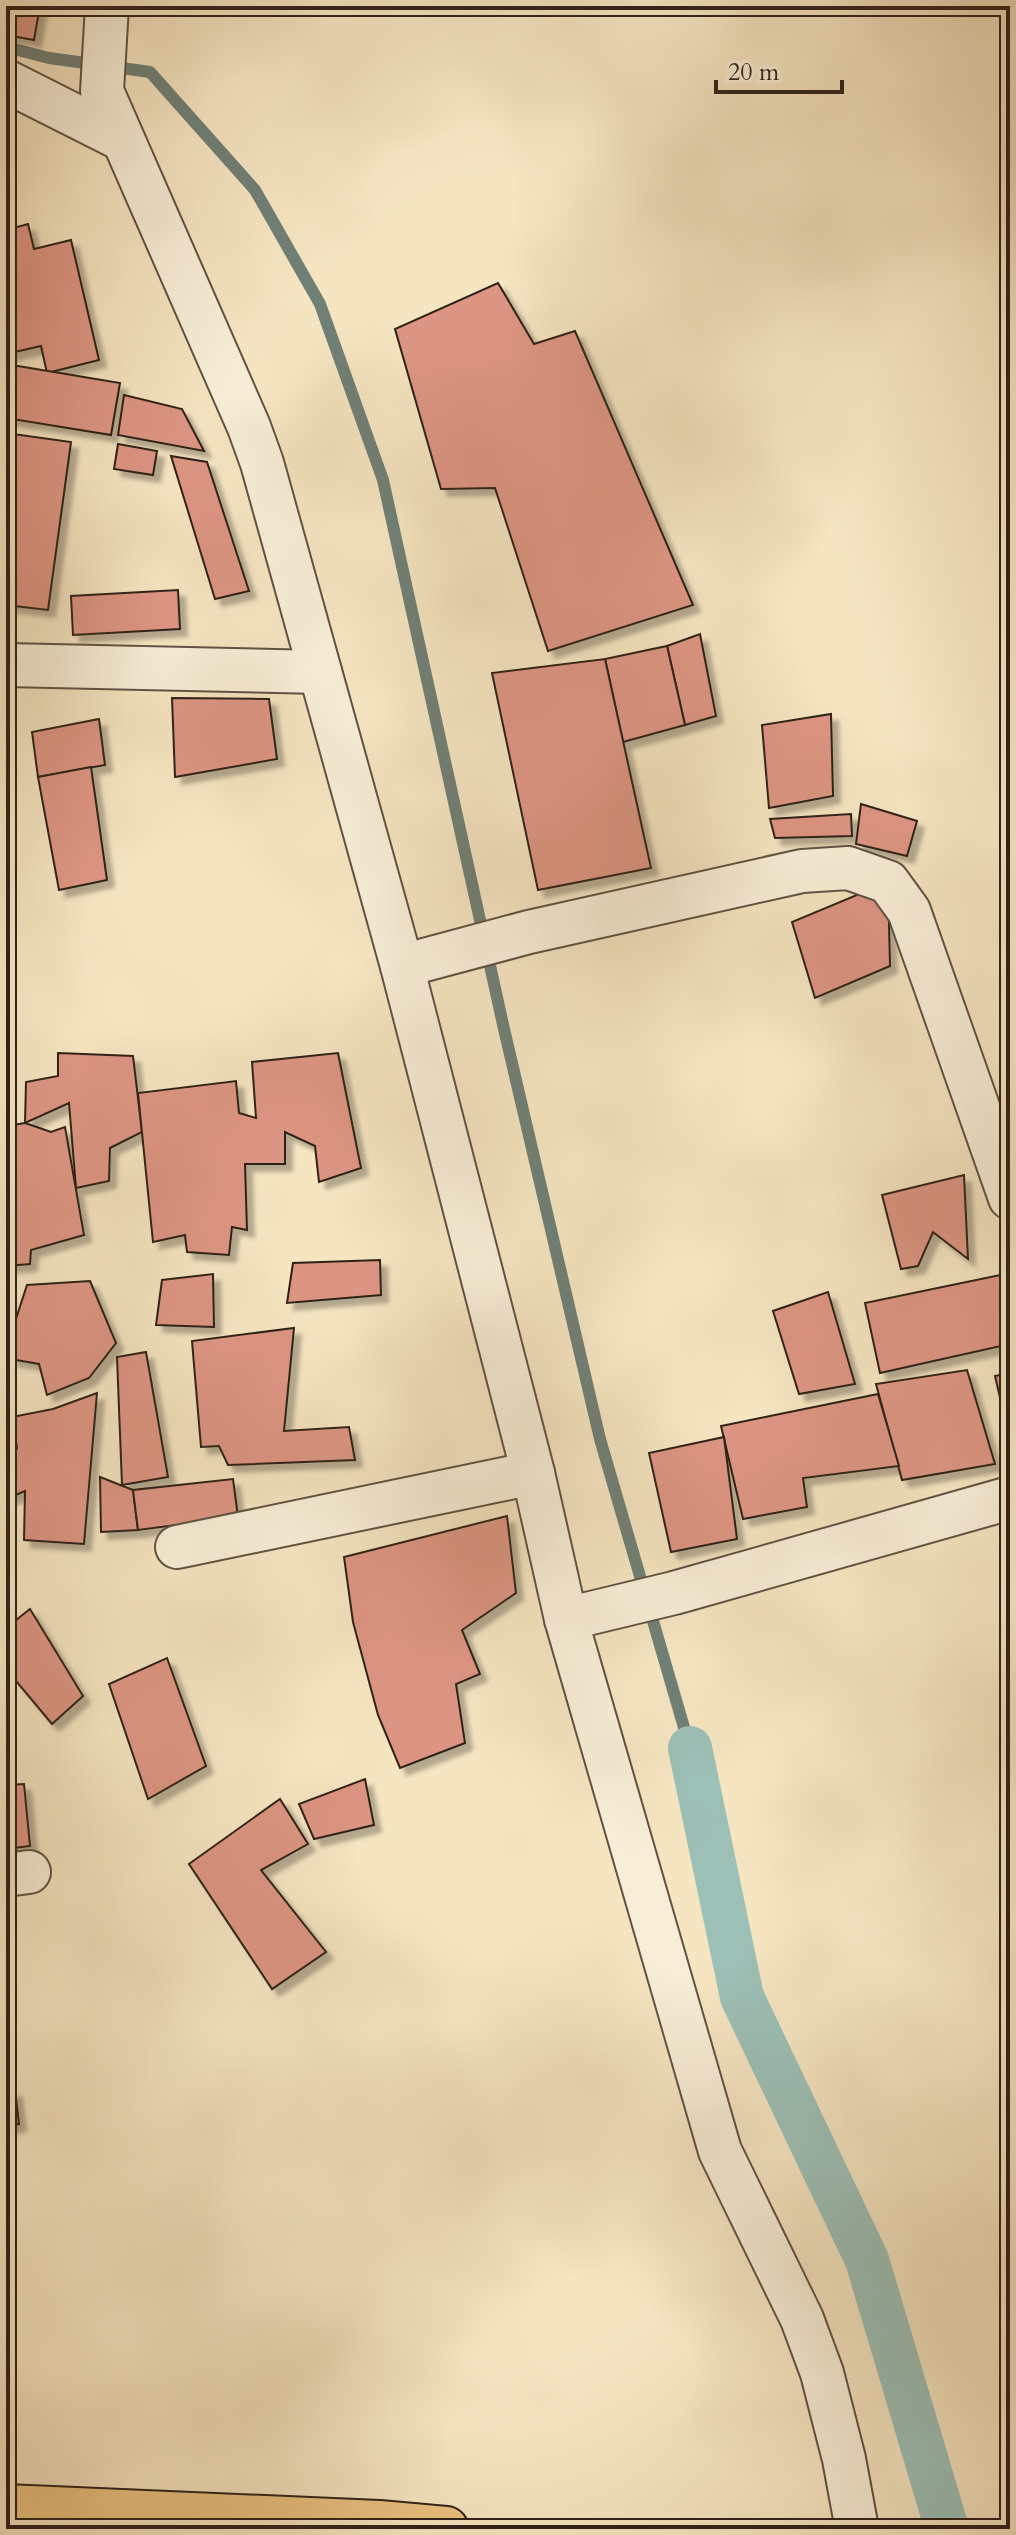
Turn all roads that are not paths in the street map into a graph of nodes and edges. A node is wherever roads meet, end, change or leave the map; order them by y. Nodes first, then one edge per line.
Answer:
1 (107, 11) edge
2 (6, 81) edge
3 (123, 140) junction
4 (6, 665) edge
5 (320, 672) junction
6 (402, 966) junction
7 (1010, 1198) edge
8 (533, 1473) junction
9 (1010, 1498) edge
10 (177, 1547) dead end
11 (566, 1619) junction
12 (6, 2507) edge
13 (446, 2529) edge
14 (857, 2529) edge

1 - 3 street
2 - 3 street
3 - 5 street
4 - 5 street
5 - 6 street
6 - 7 street
6 - 8 street
8 - 10 street
8 - 11 street
9 - 11 street
11 - 14 street
12 - 13 main road

